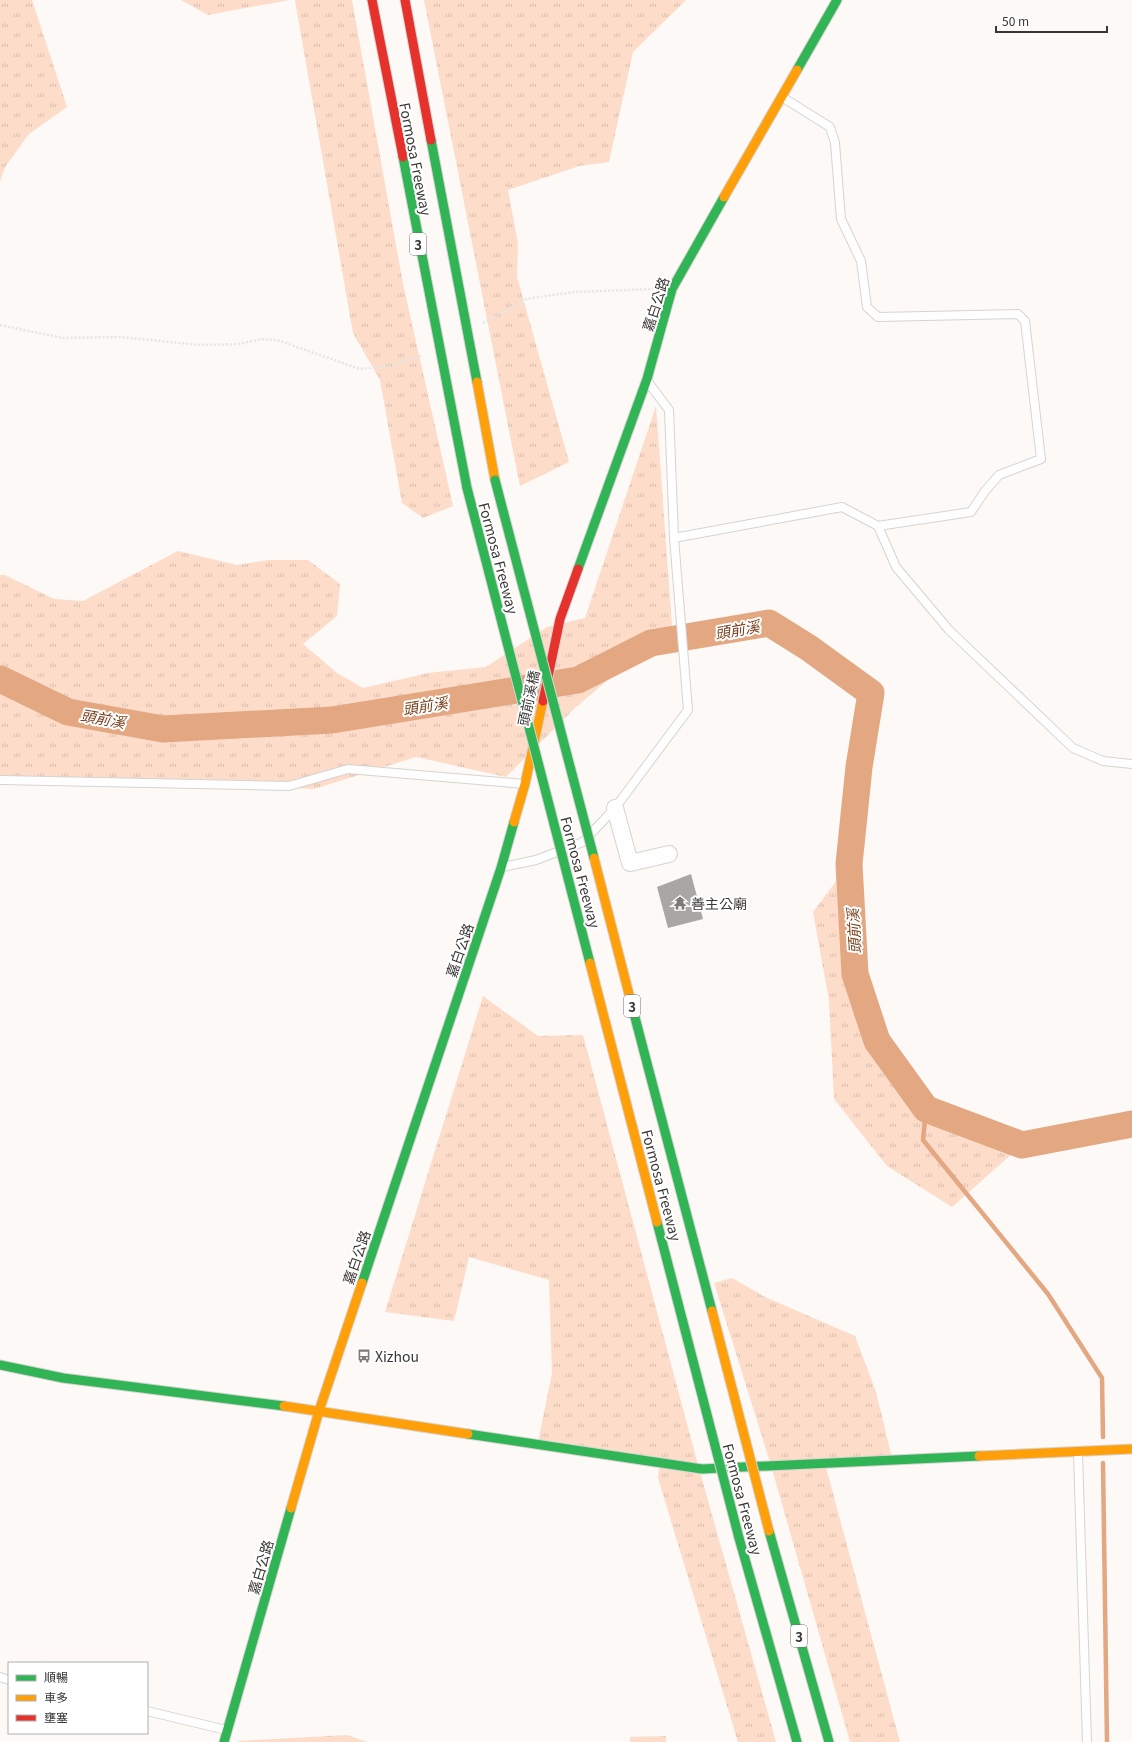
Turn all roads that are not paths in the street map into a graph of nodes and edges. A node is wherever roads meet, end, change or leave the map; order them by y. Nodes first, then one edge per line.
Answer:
1 (372, 0) edge
2 (405, 0) edge
3 (837, 0) edge
4 (781, 96) junction
5 (647, 380) junction
6 (878, 526) junction
7 (674, 538) junction
8 (560, 618) joint
9 (1132, 764) edge
10 (0, 780) edge
11 (525, 784) junction
12 (615, 808) junction
13 (669, 854) dead end
14 (501, 868) junction
15 (0, 1366) edge
16 (319, 1411) junction
17 (1132, 1449) edge
18 (1078, 1450) junction
19 (148, 1711) edge
20 (227, 1730) junction
21 (224, 1742) edge
22 (797, 1742) edge
23 (829, 1742) edge
24 (1087, 1742) edge

1 - 22 main road, Formosa Freeway / 3, bridge
2 - 23 main road, Formosa Freeway / 3, bridge
3 - 4 main road, 嘉白公路
4 - 5 main road, 嘉白公路
4 - 6 lane
5 - 7 lane
5 - 8 main road, 嘉白公路
6 - 7 lane
6 - 9 lane
7 - 12 lane
8 - 11 main road, 頭前溪橋, bridge
10 - 11 lane
11 - 14 main road, 嘉白公路
12 - 13 street
12 - 14 lane
14 - 16 main road, 嘉白公路
15 - 16 main road
16 - 18 main road
16 - 20 main road, 嘉白公路
17 - 18 main road
18 - 24 lane
19 - 20 lane
20 - 21 main road, 嘉白公路

